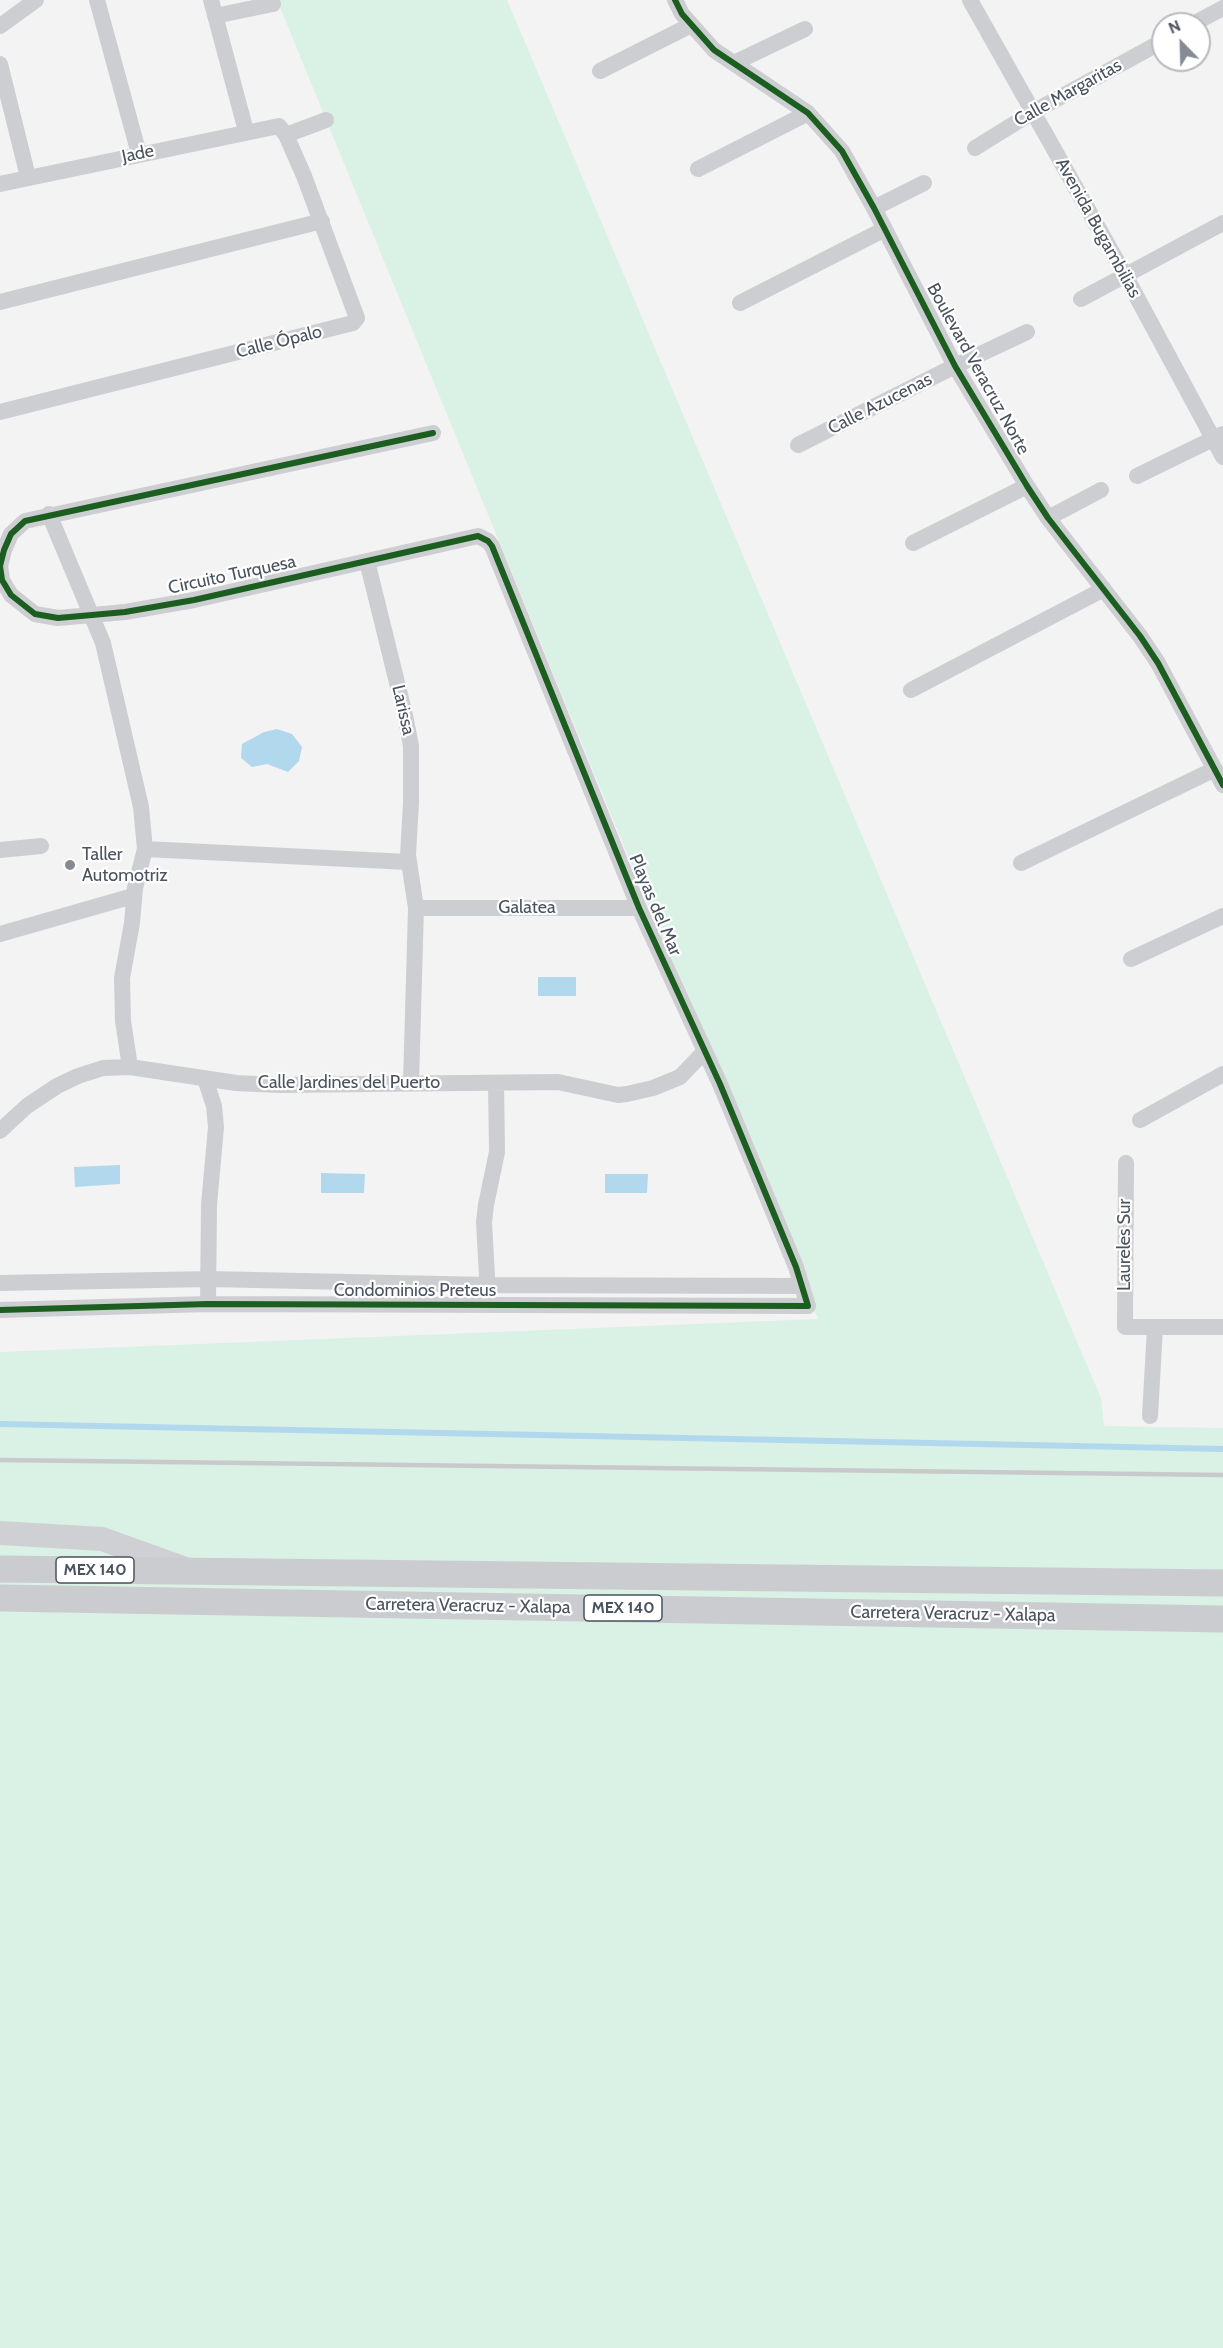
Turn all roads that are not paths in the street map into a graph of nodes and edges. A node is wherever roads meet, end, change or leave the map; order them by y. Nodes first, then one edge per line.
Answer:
1 (36, 0) edge
2 (97, 0) edge
3 (675, 0) edge
4 (969, 0) edge
5 (273, 4) dead end
6 (213, 8) edge
7 (691, 25) junction
8 (0, 26) edge
9 (805, 29) dead end
10 (1151, 47) edge
11 (734, 63) junction
12 (0, 64) edge
13 (600, 70) dead end
14 (1033, 112) junction
15 (808, 113) junction
16 (326, 120) dead end
17 (281, 130) junction
18 (246, 131) junction
19 (975, 148) dead end
20 (139, 154) junction
21 (698, 169) dead end
22 (28, 177) junction
23 (924, 183) dead end
24 (0, 184) edge
25 (874, 208) junction
26 (322, 221) junction
27 (1223, 223) edge
28 (885, 229) junction
29 (1126, 277) junction
30 (1081, 300) dead end
31 (0, 302) edge
32 (740, 303) dead end
33 (1027, 332) dead end
34 (956, 366) junction
35 (0, 412) edge
36 (433, 434) dead end
37 (1218, 437) edge
38 (798, 445) dead end
39 (1223, 457) edge
40 (1137, 476) dead end
41 (1027, 486) junction
42 (1101, 490) dead end
43 (50, 514) junction
44 (1048, 518) junction
45 (481, 536) joint
46 (914, 543) dead end
47 (367, 561) junction
48 (1, 581) edge
49 (1104, 589) junction
50 (92, 615) junction
51 (911, 690) dead end
52 (1215, 769) junction
53 (1223, 785) edge
54 (41, 846) dead end
55 (145, 849) junction
56 (0, 850) edge
57 (408, 862) junction
58 (1021, 863) dead end
59 (133, 896) junction
60 (416, 908) junction
61 (639, 908) junction
62 (1223, 916) edge
63 (0, 934) edge
64 (1131, 959) dead end
65 (704, 1052) junction
66 (130, 1067) junction
67 (1223, 1074) edge
68 (204, 1078) junction
69 (411, 1083) junction
70 (496, 1083) junction
71 (1140, 1119) dead end
72 (0, 1131) edge
73 (1126, 1163) dead end
74 (208, 1279) junction
75 (0, 1283) edge
76 (487, 1285) junction
77 (802, 1286) junction
78 (208, 1304) junction
79 (488, 1307) junction
80 (0, 1310) edge
81 (1155, 1327) junction
82 (1223, 1327) edge
83 (1150, 1416) dead end
84 (0, 1533) edge
85 (0, 1569) edge
86 (191, 1571) junction
87 (1223, 1583) edge
88 (0, 1598) edge
89 (1223, 1619) edge

1 - 8 street
2 - 20 street
3 - 7 street, Boulevard Veracruz Norte
4 - 14 street, Avenida Bugambilias
5 - 6 street
6 - 18 street
7 - 11 street, Boulevard Veracruz Norte
7 - 13 street
9 - 11 street
10 - 14 street, Calle Margaritas
11 - 15 street, Boulevard Veracruz Norte
12 - 22 street
14 - 19 street, Calle Margaritas
14 - 29 street, Avenida Bugambilias
15 - 21 street
15 - 25 street, Boulevard Veracruz Norte
16 - 17 street, Jade
17 - 18 street, Jade
17 - 26 street, Calle Ópalo
18 - 20 street, Jade
20 - 22 street, Jade
22 - 24 street, Jade
23 - 25 street
25 - 28 street, Boulevard Veracruz Norte
26 - 31 street
26 - 35 street, Calle Ópalo
27 - 29 street
28 - 32 street
28 - 34 street, Boulevard Veracruz Norte
29 - 30 street
29 - 37 street, Avenida Bugambilias
33 - 34 street, Calle Azucenas
34 - 38 street, Calle Azucenas
34 - 41 street, Boulevard Veracruz Norte
36 - 43 street, Circuito Turquesa
37 - 39 street, Avenida Bugambilias
37 - 40 street
41 - 44 street, Boulevard Veracruz Norte
41 - 46 street
42 - 44 street
43 - 48 street, Circuito Turquesa
43 - 50 street
44 - 49 street, Boulevard Veracruz Norte
45 - 47 street, Circuito Turquesa
45 - 61 street, Playas del Mar
47 - 50 street, Circuito Turquesa
47 - 57 street, Larissa
48 - 50 street, Circuito Turquesa
49 - 51 street
49 - 52 street, Boulevard Veracruz Norte
50 - 55 street
52 - 53 street, Boulevard Veracruz Norte
52 - 58 street
54 - 56 street
55 - 57 street
55 - 59 street
57 - 60 street, Larissa
59 - 63 street
59 - 66 street
60 - 61 street, Galatea
60 - 69 street, Larissa
61 - 65 street, Playas del Mar
62 - 64 street
65 - 70 street, Calle Jardines del Puerto
65 - 77 street, Playas del Mar
66 - 68 street, Calle Jardines del Puerto
66 - 72 street, Calle Jardines del Puerto
67 - 71 street
68 - 69 street, Calle Jardines del Puerto
68 - 74 street
69 - 70 street, Calle Jardines del Puerto
70 - 76 street
73 - 81 street, Laureles Sur
74 - 75 street, Condominios Preteus
74 - 76 street, Condominios Preteus
74 - 78 street
76 - 77 street, Condominios Preteus
76 - 79 street
77 - 79 street, Condominios Preteus
78 - 79 street, Condominios Preteus
78 - 80 street, Condominios Preteus
81 - 82 street
81 - 83 street
84 - 86 street
85 - 86 main road, Carretera Veracruz - Xalapa / MEX 140
86 - 87 main road, Carretera Veracruz - Xalapa / MEX 140
88 - 89 main road, Carretera Veracruz - Xalapa / MEX 140

